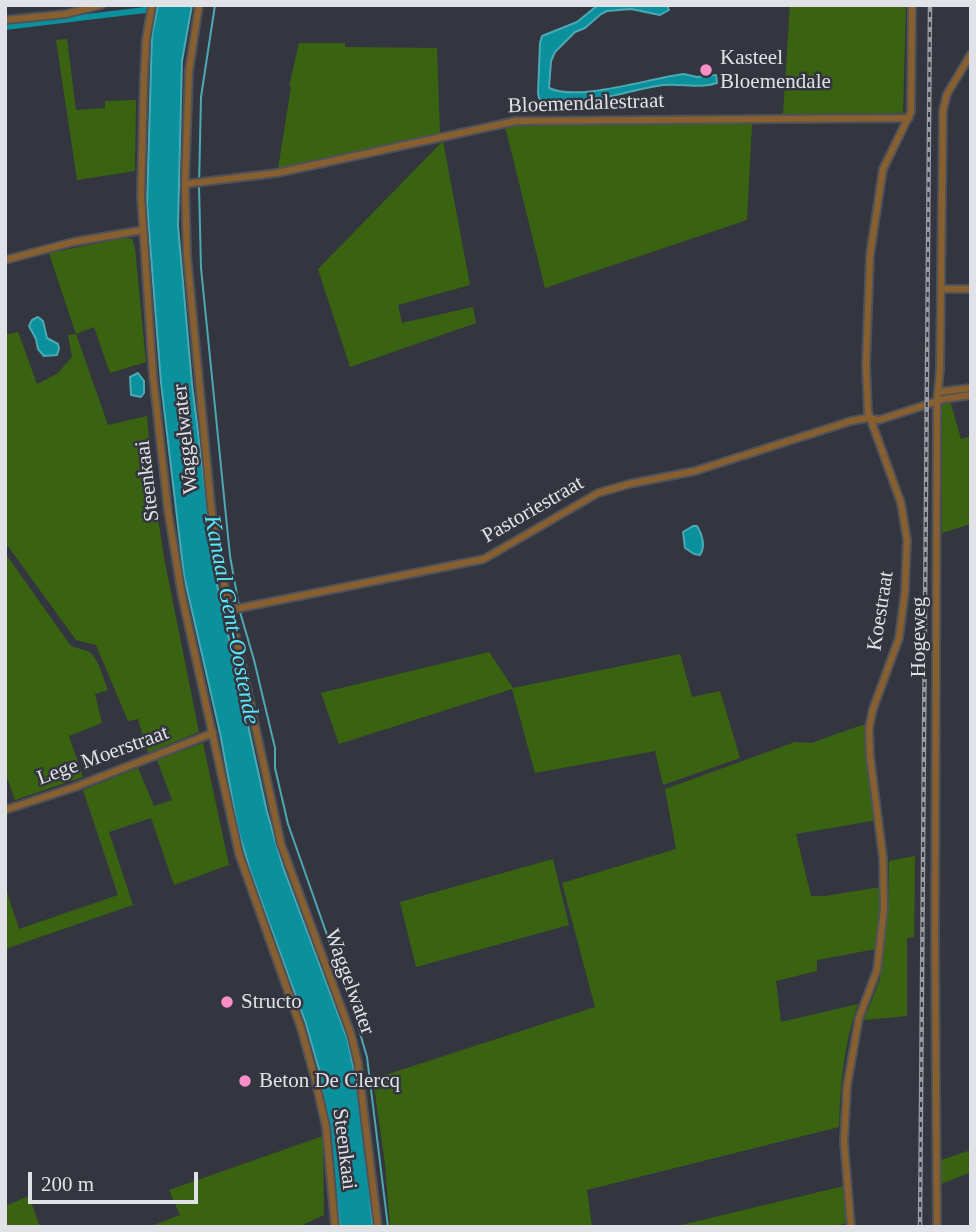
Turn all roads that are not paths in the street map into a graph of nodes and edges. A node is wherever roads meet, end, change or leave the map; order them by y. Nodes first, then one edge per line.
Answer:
1 (101, 5) edge
2 (152, 5) edge
3 (199, 5) edge
4 (912, 5) edge
5 (5, 20) edge
6 (971, 54) edge
7 (909, 118) junction
8 (185, 184) junction
9 (143, 230) junction
10 (5, 260) edge
11 (941, 289) junction
12 (971, 289) edge
13 (971, 390) edge
14 (937, 392) junction
15 (937, 401) junction
16 (872, 419) junction
17 (236, 608) junction
18 (213, 733) junction
19 (5, 810) edge
20 (335, 1227) edge
21 (378, 1227) edge
22 (852, 1227) edge
23 (937, 1227) edge

1 - 5 street
2 - 9 street, Steenkaai
3 - 8 street, Waggelwater
4 - 7 street, Koestraat
6 - 11 street, Hogeweg
7 - 8 street, Bloemendalestraat
7 - 16 street, Koestraat
8 - 17 street, Waggelwater
9 - 10 street
9 - 18 street, Steenkaai
11 - 12 street
11 - 14 street, Hogeweg
13 - 14 street, Pastoriestraat
13 - 15 street, Pastoriestraat
14 - 15 street, Hogeweg
15 - 16 street, Pastoriestraat
15 - 23 street, Hogeweg
16 - 17 street, Pastoriestraat
16 - 22 street, Koestraat
17 - 21 street, Waggelwater
18 - 19 street, Lege Moerstraat
18 - 20 street, Steenkaai

